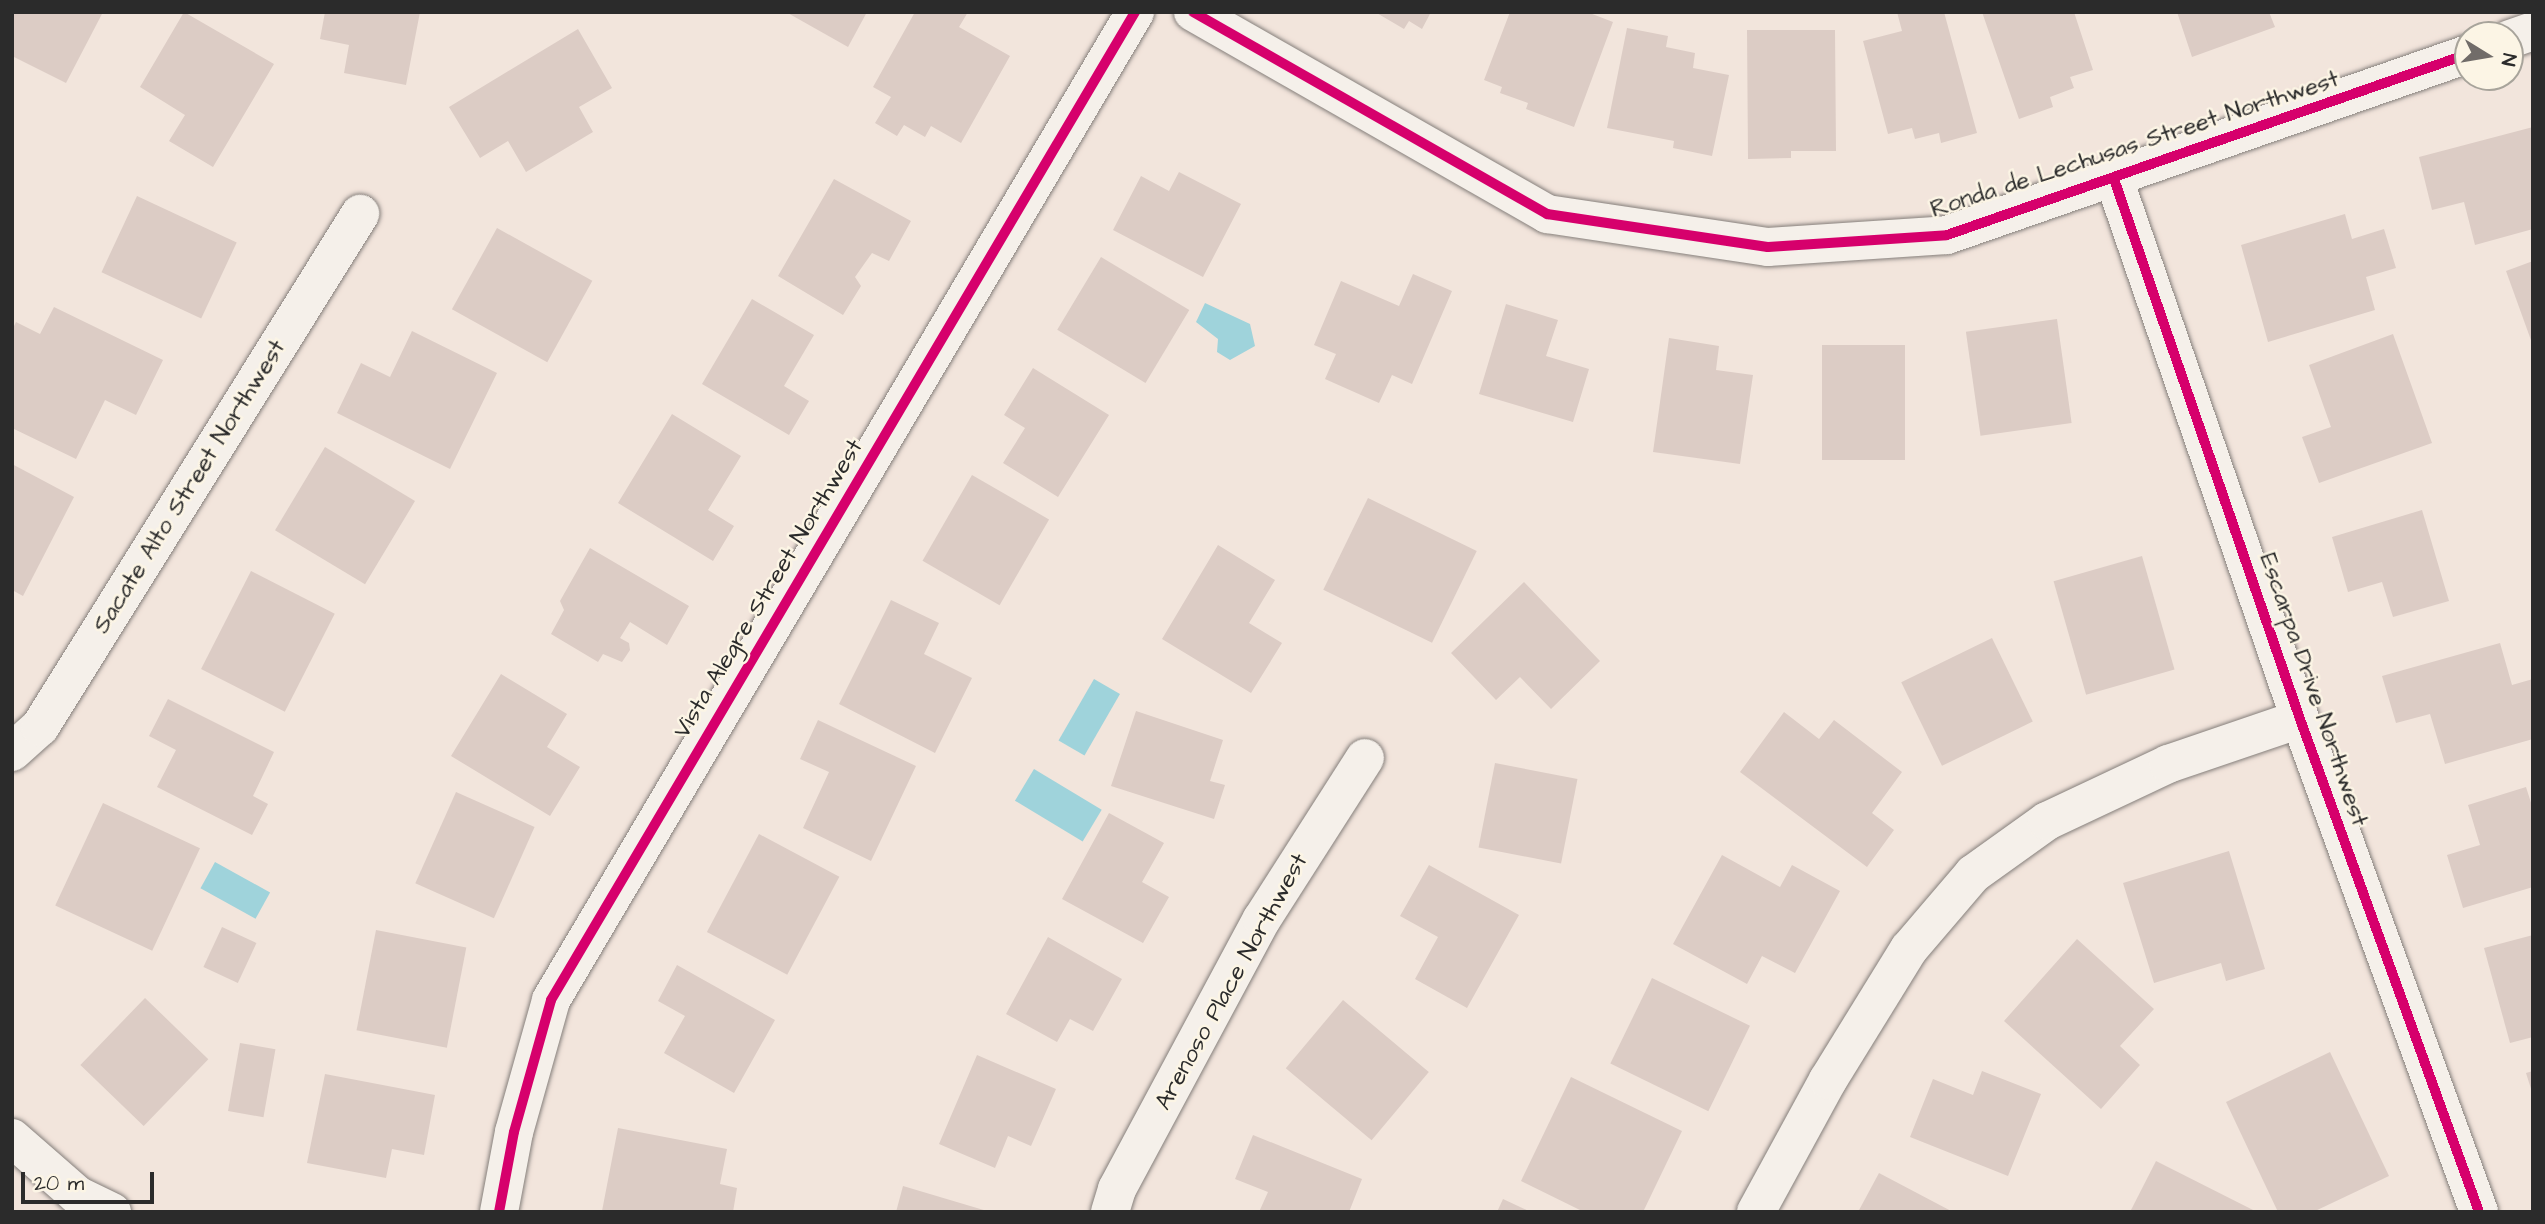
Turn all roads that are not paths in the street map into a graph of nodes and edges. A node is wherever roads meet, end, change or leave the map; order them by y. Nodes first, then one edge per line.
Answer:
1 (1135, 12) edge
2 (1193, 12) edge
3 (2454, 59) edge
4 (2114, 179) junction
5 (360, 215) dead end
6 (2300, 719) junction
7 (12, 752) edge
8 (1365, 758) dead end
9 (12, 1138) edge
10 (112, 1212) edge
11 (499, 1212) edge
12 (1110, 1212) edge
13 (1756, 1212) edge
14 (2479, 1212) edge

1 - 11 street, Vista Alegre Street Northwest
2 - 4 street, Ronda de Lechusas Street Northwest
3 - 4 street, Ronda de Lechusas Street Northwest
4 - 6 street, Escarpa Drive Northwest
5 - 7 street, Sacate Alto Street Northwest
6 - 13 street
6 - 14 street, Escarpa Drive Northwest
8 - 12 street, Arenoso Place Northwest
9 - 10 street

